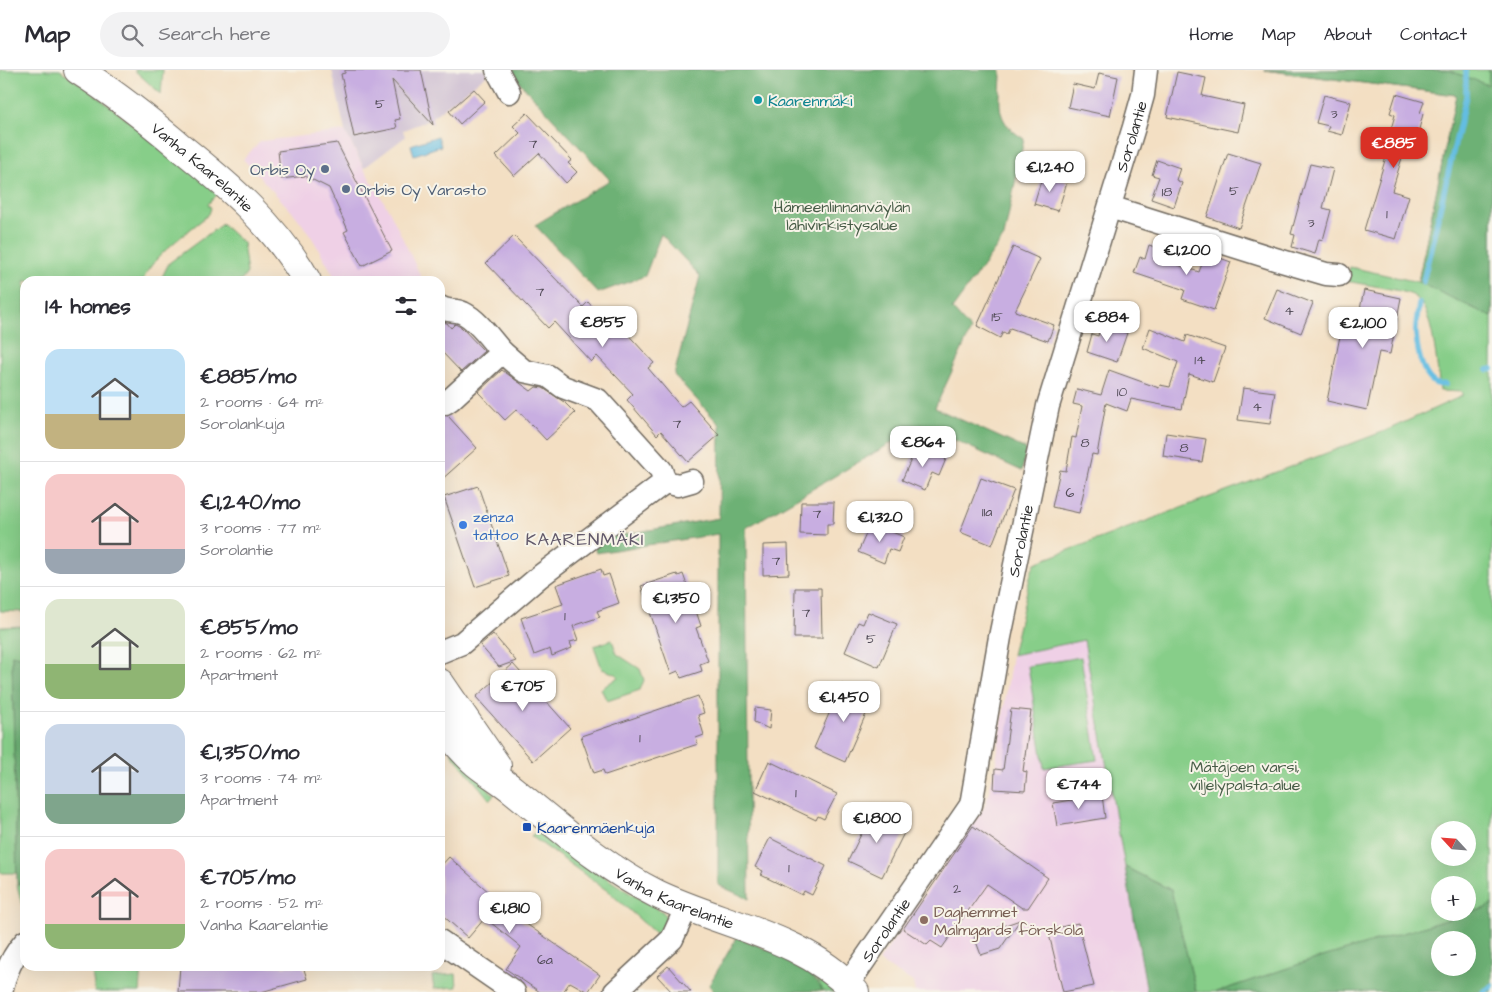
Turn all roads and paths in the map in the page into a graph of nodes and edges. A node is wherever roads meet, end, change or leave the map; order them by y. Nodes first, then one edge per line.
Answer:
1 (497, 70) edge
2 (1146, 70) edge
3 (91, 74) edge
4 (509, 92) dead end
5 (1110, 207) junction
6 (1339, 275) dead end
7 (304, 276) edge
8 (445, 310) edge
9 (502, 352) junction
10 (445, 403) dead end
11 (692, 481) dead end
12 (664, 482) junction
13 (445, 650) edge
14 (445, 690) edge
15 (445, 730) edge
16 (513, 790) junction
17 (687, 906) junction
18 (445, 944) edge
19 (20, 947) edge
20 (851, 988) edge
21 (1, 992) edge
22 (514, 992) edge
23 (615, 992) edge

1 - 4 street
2 - 5 street, Sorolantie
3 - 7 main road, Vanha Kaarelantie
5 - 6 street
5 - 20 street, Sorolantie
8 - 9 street
9 - 10 street
9 - 12 street
11 - 12 street
12 - 13 street
14 - 16 main road, Vanha Kaarelantie
15 - 16 main road, Vanha Kaarelantie
16 - 17 main road, Vanha Kaarelantie
17 - 20 main road, Vanha Kaarelantie
17 - 23 street
18 - 22 street
19 - 21 street

